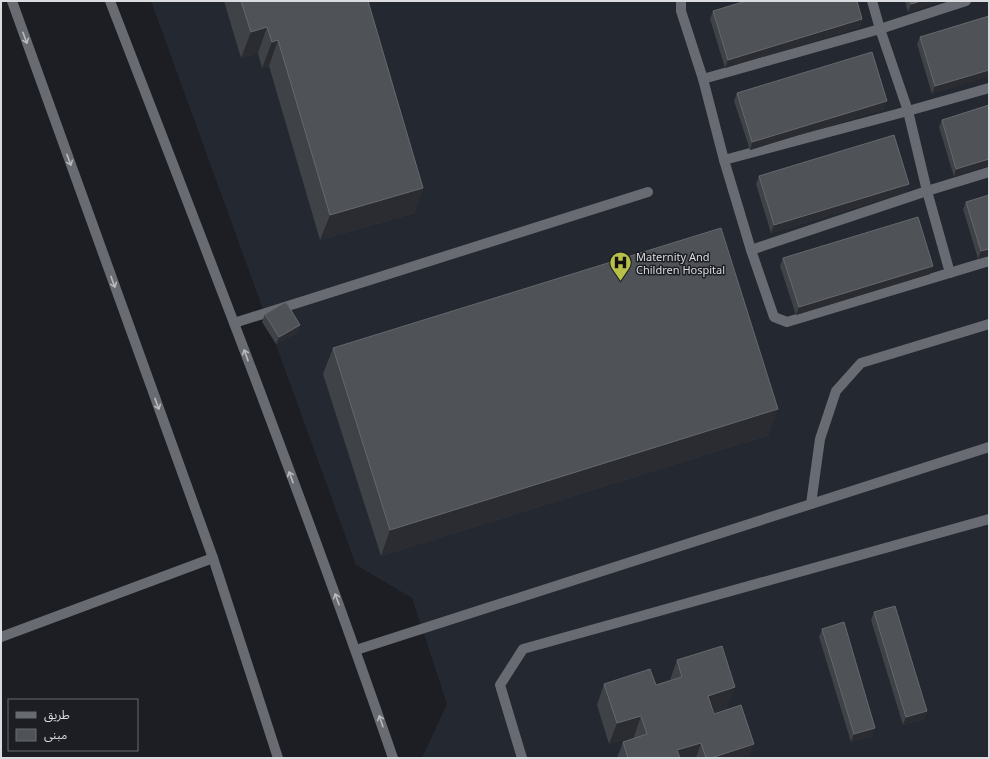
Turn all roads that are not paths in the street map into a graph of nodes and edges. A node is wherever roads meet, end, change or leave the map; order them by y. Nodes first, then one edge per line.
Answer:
1 (12, 1) edge
2 (110, 1) edge
3 (682, 1) edge
4 (872, 1) edge
5 (966, 1) edge
6 (880, 29) junction
7 (703, 79) junction
8 (989, 88) edge
9 (908, 111) junction
10 (724, 160) junction
11 (989, 172) edge
12 (927, 191) junction
13 (648, 192) dead end
14 (751, 250) junction
15 (989, 261) edge
16 (950, 272) junction
17 (234, 323) junction
18 (989, 324) edge
19 (989, 447) edge
20 (812, 504) junction
21 (989, 519) edge
22 (213, 558) junction
23 (1, 637) edge
24 (356, 650) junction
25 (278, 758) edge
26 (393, 758) edge
27 (522, 758) edge

1 -> 22 street
2 - 17 street
3 - 7 street
4 - 6 street
5 - 6 street
6 - 7 street
6 - 9 street
7 - 10 street
8 - 9 street
9 - 10 street
9 - 12 street
10 - 14 street
11 - 12 street
12 - 14 street
12 - 16 street
13 - 17 street
14 - 16 street
15 - 16 street
24 -> 17 street
18 - 20 street
19 - 20 street
20 - 24 street
21 - 27 street
22 - 23 street
22 - 25 street
26 -> 24 street

